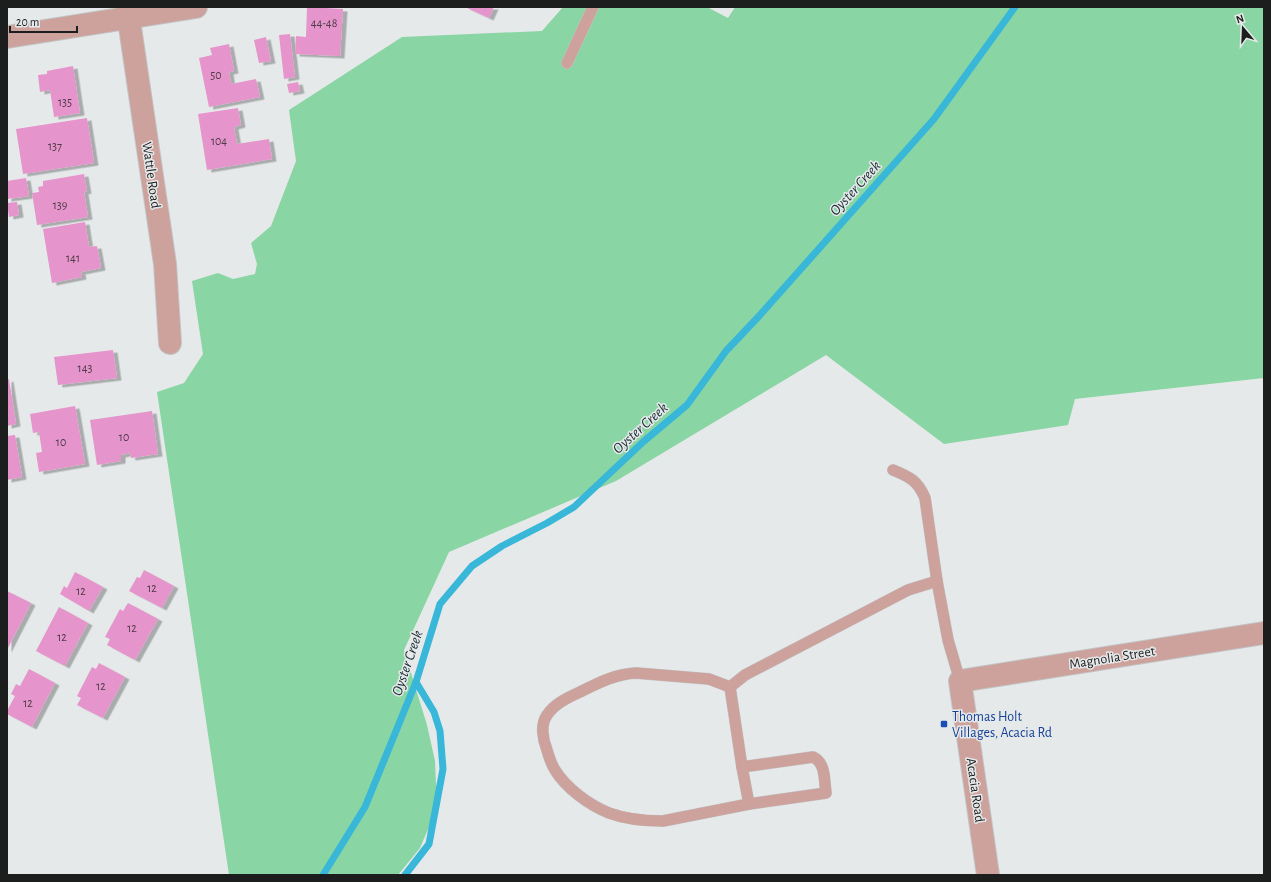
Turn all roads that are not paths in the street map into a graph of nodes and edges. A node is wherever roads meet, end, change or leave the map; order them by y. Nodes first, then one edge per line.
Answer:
1 (196, 7) edge
2 (593, 7) edge
3 (128, 12) edge
4 (7, 37) edge
5 (567, 63) dead end
6 (170, 343) dead end
7 (893, 470) dead end
8 (937, 581) junction
9 (1264, 633) edge
10 (960, 681) junction
11 (730, 687) junction
12 (742, 768) junction
13 (749, 804) junction
14 (988, 875) edge

1 - 3 street
2 - 5 lane
3 - 4 street
3 - 6 street, Wattle Road
7 - 8 lane
8 - 10 lane
8 - 11 lane
9 - 10 street, Magnolia Street
10 - 14 street, Acacia Road
11 - 12 lane
11 - 13 lane
12 - 13 lane
12 - 13 lane

